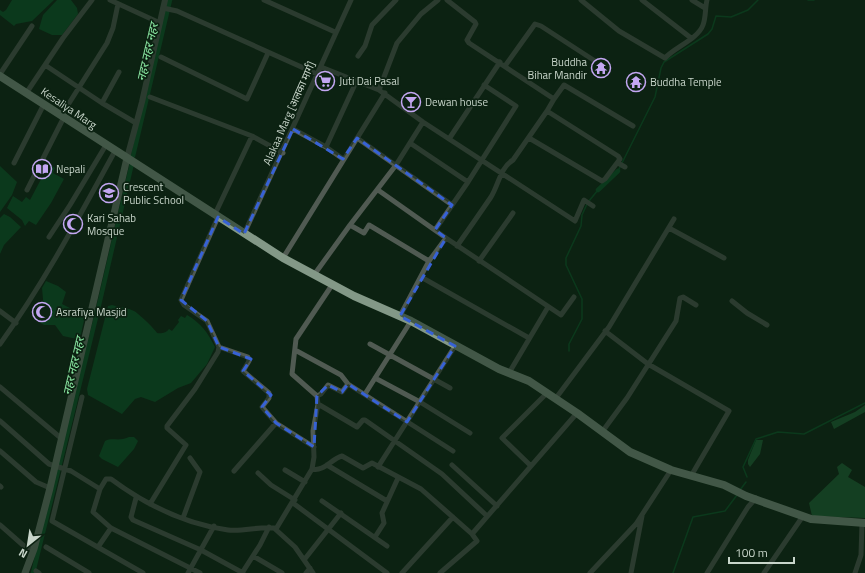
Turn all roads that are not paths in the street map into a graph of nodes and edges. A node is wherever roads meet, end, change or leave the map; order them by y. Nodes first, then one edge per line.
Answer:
1 (92, 0) edge
2 (110, 0) edge
3 (165, 0) edge
4 (264, 0) edge
5 (396, 0) edge
6 (438, 0) edge
7 (447, 0) edge
8 (581, 0) edge
9 (642, 0) edge
10 (692, 0) edge
11 (707, 0) edge
12 (349, 1) edge
13 (118, 4) junction
14 (166, 8) junction
15 (705, 8) junction
16 (160, 23) junction
17 (32, 26) dead end
18 (335, 32) junction
19 (691, 38) junction
20 (268, 53) junction
21 (358, 56) dead end
22 (161, 57) dead end
23 (500, 62) junction
24 (598, 63) dead end
25 (45, 65) junction
26 (505, 66) junction
27 (321, 67) junction
28 (119, 72) dead end
29 (318, 74) junction
30 (0, 75) edge
31 (357, 80) junction
32 (484, 85) junction
33 (79, 87) junction
34 (379, 90) junction
35 (27, 92) junction
36 (385, 94) junction
37 (150, 97) dead end
38 (554, 99) junction
39 (102, 103) junction
40 (44, 104) junction
41 (547, 111) junction
42 (63, 116) junction
43 (423, 122) junction
44 (136, 123) junction
45 (633, 126) dead end
46 (293, 129) junction
47 (252, 136) junction
48 (357, 138) junction
49 (529, 138) junction
50 (449, 139) junction
51 (410, 143) junction
52 (106, 145) junction
53 (326, 147) junction
54 (115, 151) junction
55 (282, 153) junction
56 (127, 158) junction
57 (344, 159) junction
58 (482, 160) junction
59 (14, 163) dead end
60 (618, 163) junction
61 (396, 165) junction
62 (625, 167) dead end
63 (501, 172) junction
64 (468, 182) junction
65 (27, 190) dead end
66 (378, 190) junction
67 (452, 205) junction
68 (593, 206) dead end
69 (513, 213) dead end
70 (216, 215) junction
71 (674, 219) dead end
72 (350, 225) junction
73 (669, 228) junction
74 (435, 230) junction
75 (244, 234) junction
76 (49, 237) dead end
77 (446, 238) junction
78 (457, 246) junction
79 (283, 258) junction
80 (724, 258) dead end
81 (429, 261) junction
82 (479, 261) junction
83 (314, 275) junction
84 (421, 277) junction
85 (332, 284) junction
86 (574, 296) dead end
87 (732, 301) dead end
88 (696, 305) dead end
89 (548, 307) junction
90 (0, 311) edge
91 (400, 316) junction
92 (410, 321) junction
93 (16, 323) junction
94 (767, 325) dead end
95 (605, 331) junction
96 (529, 338) junction
97 (1, 341) edge
98 (370, 344) dead end
99 (455, 346) junction
100 (219, 347) junction
101 (295, 350) junction
102 (390, 355) junction
103 (648, 364) junction
104 (509, 373) junction
105 (376, 378) junction
106 (434, 379) junction
107 (348, 384) junction
108 (0, 387) edge
109 (450, 388) dead end
110 (547, 392) junction
111 (365, 394) junction
112 (317, 396) junction
113 (82, 397) dead end
114 (556, 398) junction
115 (420, 402) junction
116 (318, 404) junction
117 (577, 413) junction
118 (0, 421) edge
119 (276, 422) junction
120 (407, 422) junction
121 (602, 432) junction
122 (470, 433) dead end
123 (62, 439) junction
124 (395, 441) junction
125 (314, 447) junction
126 (0, 451) edge
127 (453, 451) dead end
128 (190, 458) dead end
129 (327, 465) junction
130 (452, 465) dead end
131 (531, 466) junction
132 (378, 467) junction
133 (60, 468) junction
134 (312, 469) junction
135 (285, 470) dead end
136 (671, 470) junction
137 (234, 471) dead end
138 (258, 473) dead end
139 (691, 476) junction
140 (398, 478) junction
141 (305, 482) junction
142 (50, 488) junction
143 (100, 489) junction
144 (136, 498) junction
145 (756, 498) junction
146 (294, 501) junction
147 (322, 501) dead end
148 (387, 502) junction
149 (150, 504) junction
150 (497, 506) junction
151 (341, 513) junction
152 (642, 515) junction
153 (488, 516) junction
154 (803, 516) junction
155 (453, 517) junction
156 (183, 518) junction
157 (864, 523) edge
158 (0, 525) edge
159 (214, 526) junction
160 (269, 527) junction
161 (111, 528) junction
162 (329, 528) junction
163 (276, 529) junction
164 (472, 534) junction
165 (375, 537) junction
166 (387, 546) dead end
167 (46, 547) dead end
168 (98, 547) junction
169 (34, 549) junction
170 (201, 550) junction
171 (253, 556) junction
172 (304, 560) junction
173 (191, 568) junction
174 (310, 568) junction
175 (25, 573) edge
176 (90, 573) edge
177 (143, 573) edge
178 (188, 573) edge
179 (200, 573) edge
180 (242, 573) edge
181 (282, 573) edge
182 (306, 573) edge
183 (313, 573) edge
184 (388, 573) edge
185 (402, 573) edge
186 (440, 573) edge
187 (590, 573) edge
188 (631, 573) edge
189 (707, 573) edge
190 (764, 573) edge
191 (855, 573) edge

1 - 25 street
2 - 13 street
3 - 14 street
4 - 18 street
5 - 21 street
6 - 34 street
7 - 23 street
8 - 19 street
9 - 19 street
10 - 15 street
11 - 15 street
12 - 18 street, Alakaa Marg [अलका मार्ग]
13 - 16 street
13 - 33 street
14 - 16 street
14 - 20 street
15 - 19 street
16 - 44 street
17 - 30 street
18 - 27 street, Alakaa Marg [अलका मार्ग]
20 - 22 street
20 - 29 street
23 - 26 street
23 - 32 street
24 - 26 street
25 - 33 street
25 - 35 street
26 - 38 street
27 - 29 street, Alakaa Marg [अलका मार्ग]
27 - 31 street
28 - 39 street
29 - 46 street, Alakaa Marg [अलका मार्ग]
30 - 35 main road, Kesaliya Marg
31 - 34 street
31 - 53 street
32 - 50 street
32 - 58 street
33 - 39 street
33 - 42 street
34 - 36 street
35 - 40 main road, Kesaliya Marg
36 - 43 street
36 - 48 street
37 - 47 street
38 - 41 street
38 - 45 street
39 - 44 street
40 - 42 main road, Kesaliya Marg
40 - 59 street
41 - 49 street
41 - 60 street
42 - 52 main road, Kesaliya Marg
42 - 65 street
43 - 50 street
43 - 51 street
44 - 56 street
46 - 53 street
46 - 55 street, Alakaa Marg [अलका मार्ग]
47 - 55 street
47 - 70 street
48 - 57 street
48 - 61 street
49 - 60 street
49 - 63 street
50 - 58 street
51 - 61 street
51 - 64 street
52 - 54 main road, Kesaliya Marg
52 - 76 street
53 - 57 street
54 - 56 main road, Kesaliya Marg
54 - 93 street
55 - 75 street, Alakaa Marg [अलका मार्ग]
56 - 70 main road, Kesaliya Marg
56 - 123 main road
57 - 79 street
58 - 63 street
58 - 64 street
60 - 62 street
61 - 66 street
61 - 67 street
63 - 68 street
63 - 78 street
64 - 67 street
66 - 72 street
66 - 74 street
67 - 74 street
69 - 82 street
70 - 75 main road, Kesaliya Marg
70 - 100 street
71 - 73 street
72 - 81 street
72 - 83 street
73 - 80 street
73 - 95 street
74 - 77 street
75 - 79 main road, Kesaliya Marg
77 - 78 street
77 - 81 street
78 - 82 street
79 - 83 main road, Kesaliya Marg
81 - 84 street
82 - 89 street
83 - 85 main road, Kesaliya Marg
84 - 91 street
84 - 96 street
85 - 91 main road, Kesaliya Marg
85 - 101 street
86 - 89 street
87 - 94 street
88 - 103 street
89 - 96 street
90 - 93 street
91 - 92 main road, Kesaliya Marg
92 - 99 main road, Kesaliya Marg
92 - 102 street
93 - 97 street
95 - 103 street
95 - 114 street
96 - 104 street
98 - 102 street
99 - 104 main road, Kesaliya Marg
99 - 106 street
100 - 119 street
100 - 149 street
101 - 107 street
101 - 112 street
102 - 105 street
102 - 106 street
103 - 121 street
103 - 139 street
104 - 110 main road, Kesaliya Marg
105 - 111 street
105 - 115 street
106 - 109 street
106 - 115 street
107 - 111 street
107 - 112 street
108 - 123 street
110 - 114 main road, Kesaliya Marg
110 - 131 street
111 - 120 street
112 - 116 street
113 - 133 street
114 - 117 main road, Kesaliya Marg
115 - 120 street
115 - 122 street
116 - 124 street
116 - 125 street
117 - 121 main road, Kesaliya Marg
117 - 131 street
118 - 133 street
119 - 125 street
119 - 137 street
120 - 124 street
120 - 127 street
121 - 136 main road, Kesaliya Marg
123 - 133 main road
124 - 132 street
124 - 153 street
125 - 134 street
126 - 142 street
128 - 156 street
129 - 132 street
129 - 134 street
129 - 148 street
130 - 150 street
131 - 150 street
132 - 140 street
133 - 142 main road
133 - 143 street
133 - 168 street
134 - 141 street
135 - 141 street
136 - 139 main road, Kesaliya Marg
136 - 152 street
138 - 146 street
139 - 145 main road, Kesaliya Marg
140 - 148 street
140 - 155 street
141 - 146 street
142 - 169 main road
143 - 144 street
143 - 161 street
144 - 149 street
144 - 170 street
145 - 154 main road, Kesaliya Marg
145 - 189 street
146 - 162 street
146 - 163 street
147 - 151 street
148 - 165 street
149 - 156 street
150 - 153 street
151 - 162 street
151 - 165 street
152 - 187 street
152 - 188 street
153 - 164 street
154 - 157 main road, Kesaliya Marg
154 - 190 street
155 - 164 street
155 - 185 street
156 - 159 street
157 - 191 street
158 - 169 street
159 - 160 street
159 - 170 street
160 - 163 street
160 - 171 street
161 - 168 street
161 - 173 street
162 - 172 street
162 - 184 street
163 - 172 street
164 - 186 street
165 - 166 street
167 - 176 street
168 - 177 street
169 - 175 main road
170 - 173 street
170 - 180 street
171 - 180 street
171 - 181 street
172 - 174 street
173 - 178 street
173 - 179 street
174 - 182 street
174 - 183 street

